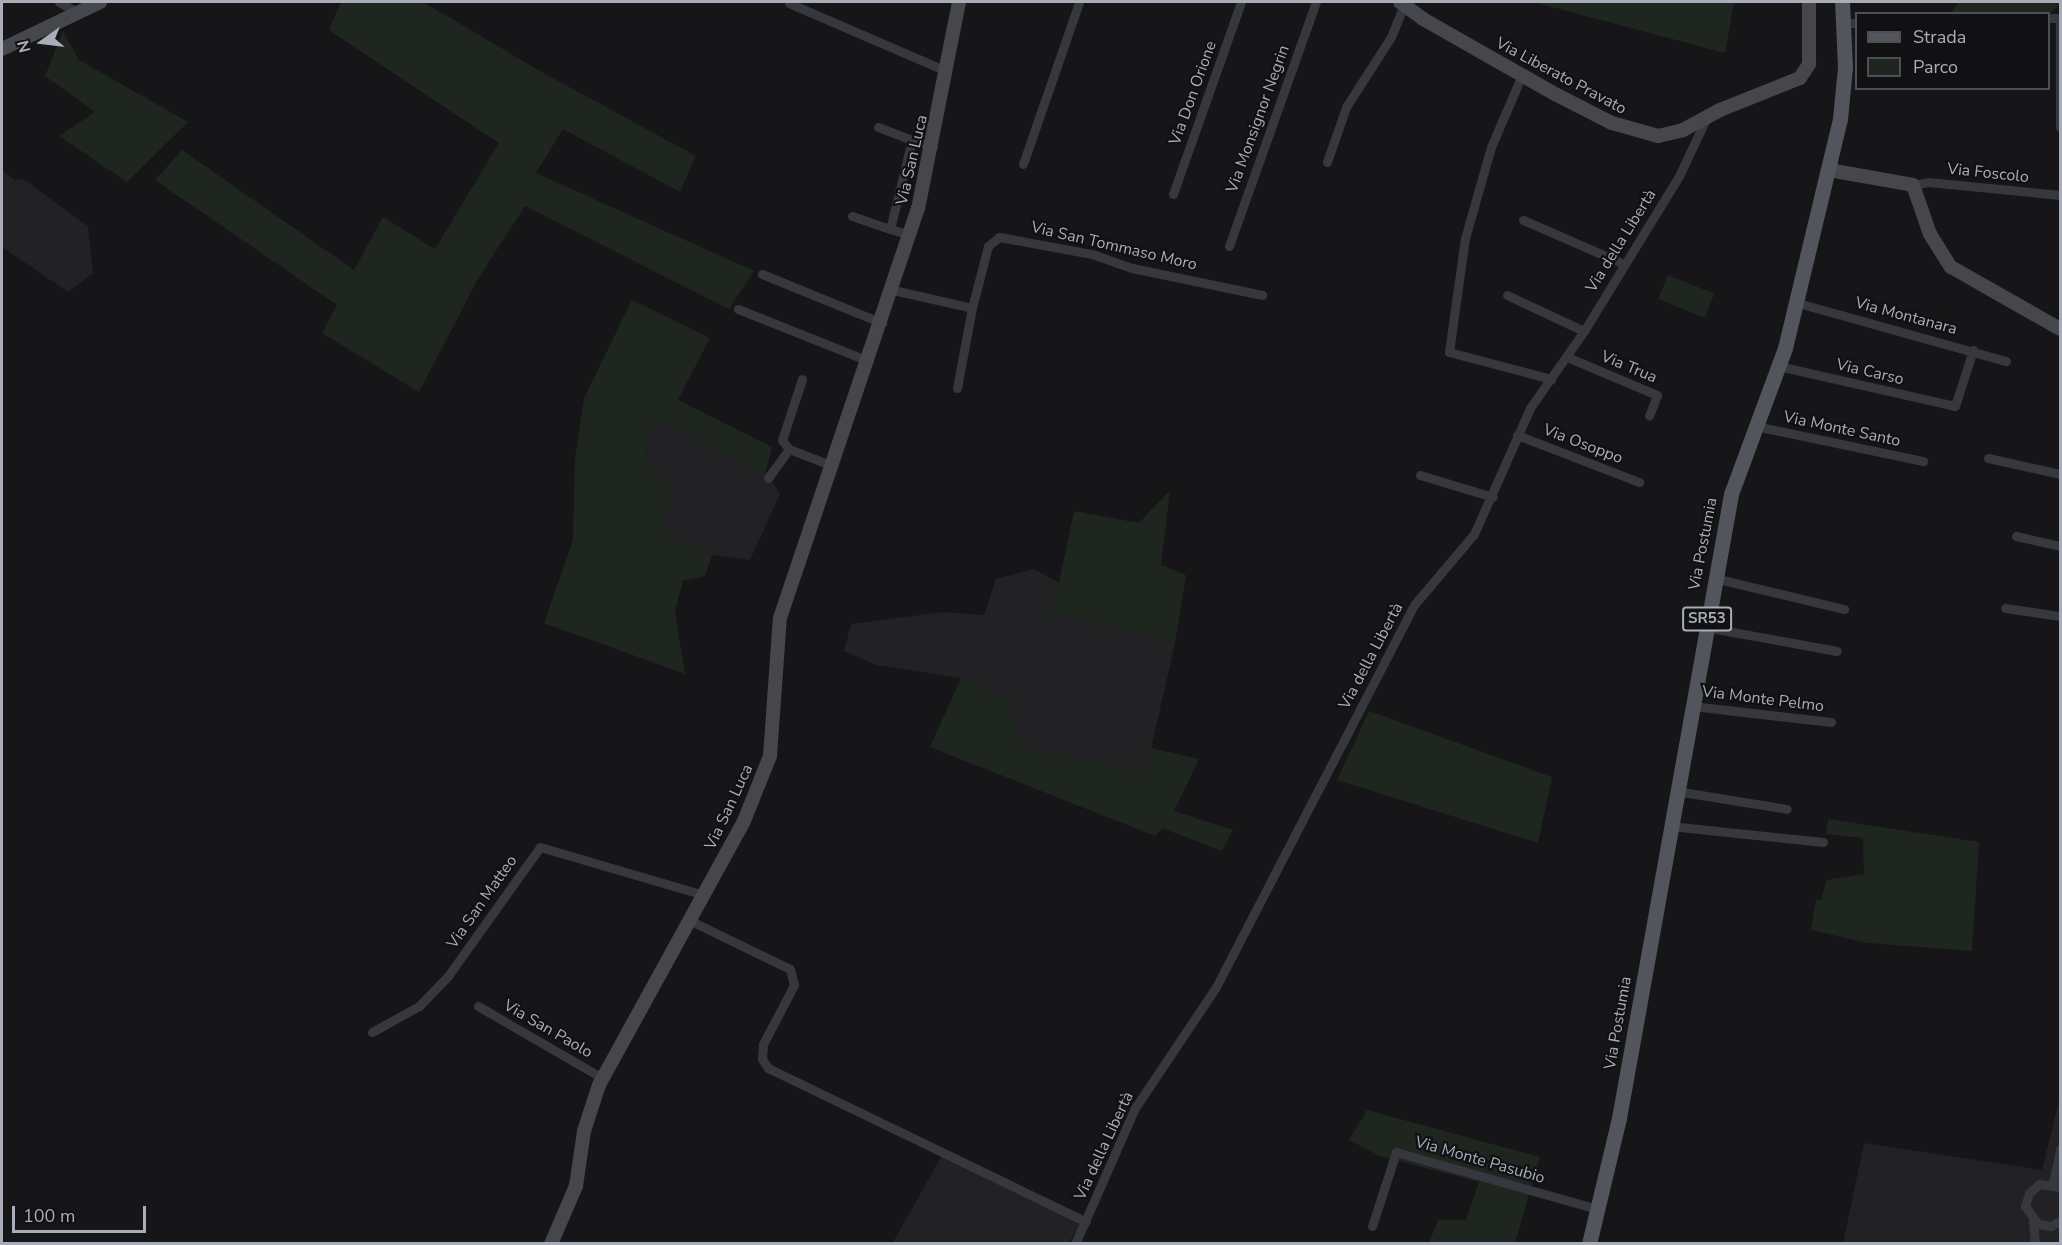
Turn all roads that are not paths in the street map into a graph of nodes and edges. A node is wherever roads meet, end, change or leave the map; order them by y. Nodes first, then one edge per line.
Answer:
1 (59, 2) edge
2 (100, 2) edge
3 (959, 2) edge
4 (1079, 2) edge
5 (1241, 2) edge
6 (1316, 2) edge
7 (1809, 2) edge
8 (1842, 2) edge
9 (789, 3) dead end
10 (1403, 3) edge
11 (77, 12) junction
12 (2060, 18) edge
13 (1851, 23) edge
14 (2, 49) edge
15 (946, 71) junction
16 (1522, 75) junction
17 (1706, 119) junction
18 (878, 127) dead end
19 (2061, 127) edge
20 (912, 140) junction
21 (933, 147) junction
22 (1328, 162) dead end
23 (1023, 164) dead end
24 (1829, 170) junction
25 (1913, 185) junction
26 (1173, 194) dead end
27 (2061, 195) edge
28 (852, 216) dead end
29 (1523, 220) dead end
30 (890, 230) junction
31 (910, 235) junction
32 (1229, 246) dead end
33 (1622, 263) junction
34 (762, 274) dead end
35 (893, 290) junction
36 (1262, 295) dead end
37 (1507, 295) dead end
38 (1797, 303) junction
39 (972, 308) junction
40 (738, 309) dead end
41 (882, 323) junction
42 (2061, 329) edge
43 (1584, 331) junction
44 (1973, 350) junction
45 (1567, 357) junction
46 (869, 361) junction
47 (2006, 361) dead end
48 (1778, 366) junction
49 (802, 379) dead end
50 (1551, 379) junction
51 (957, 388) dead end
52 (1649, 416) dead end
53 (1755, 426) junction
54 (1517, 435) junction
55 (789, 448) junction
56 (1988, 459) dead end
57 (1923, 461) dead end
58 (833, 466) junction
59 (2061, 474) edge
60 (1420, 475) dead end
61 (768, 478) dead end
62 (1639, 482) dead end
63 (1493, 497) junction
64 (2016, 537) dead end
65 (2061, 546) edge
66 (1714, 578) junction
67 (2005, 608) dead end
68 (1844, 609) dead end
69 (2061, 616) edge
70 (1706, 627) junction
71 (1836, 651) dead end
72 (1692, 706) junction
73 (1831, 722) dead end
74 (1676, 791) junction
75 (1787, 809) dead end
76 (1670, 826) junction
77 (1823, 842) dead end
78 (704, 895) junction
79 (689, 920) junction
80 (478, 1006) dead end
81 (372, 1032) dead end
82 (602, 1078) junction
83 (2061, 1149) edge
84 (2057, 1185) edge
85 (1597, 1209) junction
86 (2033, 1221) junction
87 (2061, 1221) edge
88 (1086, 1222) junction
89 (1372, 1227) dead end
90 (551, 1244) edge
91 (1076, 1244) edge
92 (1589, 1244) edge
93 (2035, 1244) edge

1 - 11 street
2 - 11 street
3 - 15 street, Via San Luca
4 - 23 street
5 - 26 street, Via Don Orione
6 - 32 street, Via Monsignor Negrin
7 - 17 street, Via Liberato Pravato
8 - 13 main road, Via Postumia / SR53
9 - 15 street
10 - 16 street, Via Liberato Pravato
10 - 22 street
11 - 14 street
12 - 19 street
13 - 24 main road, Via Postumia / SR53
15 - 21 street, Via San Luca
16 - 17 street, Via Liberato Pravato
16 - 50 street
17 - 33 street, Via della Libertà
18 - 20 street
20 - 21 street
20 - 30 street
21 - 31 street, Via San Luca
24 - 25 street
24 - 38 main road, Via Postumia / SR53
25 - 27 street, Via Foscolo
25 - 42 street
28 - 30 street
29 - 33 street
30 - 31 street
31 - 35 street, Via San Luca
33 - 43 street, Via della Libertà
34 - 41 street
35 - 39 street
35 - 41 street, Via San Luca
36 - 39 street, Via San Tommaso Moro
37 - 43 street
38 - 44 street, Via Montanara
38 - 48 main road, Via Postumia / SR53
39 - 51 street, Via San Tommaso Moro
40 - 46 street
41 - 46 street, Via San Luca
43 - 45 street, Via della Libertà
44 - 47 street, Via Montanara
44 - 48 street, Via Carso
45 - 50 street, Via della Libertà
45 - 52 street, Via Trua
46 - 58 street, Via San Luca
48 - 53 main road, Via Postumia / SR53
49 - 55 street
50 - 54 street, Via della Libertà
53 - 57 street, Via Monte Santo
53 - 66 main road, Via Postumia / SR53
54 - 62 street, Via Osoppo
54 - 63 street, Via della Libertà
55 - 58 street
55 - 61 street
56 - 59 street
58 - 78 street, Via San Luca
60 - 63 street
63 - 88 street, Via della Libertà
64 - 65 street
66 - 68 street
66 - 70 main road, Via Postumia / SR53
67 - 69 street
70 - 71 street
70 - 72 main road, Via Postumia / SR53
72 - 73 street, Via Monte Pelmo
72 - 74 main road, Via Postumia / SR53
74 - 75 street
74 - 76 main road, Via Postumia / SR53
76 - 77 street
76 - 85 main road, Via Postumia / SR53
78 - 79 street, Via San Luca
78 - 81 street, Via San Matteo
79 - 82 street, Via San Luca
79 - 88 street, Via della Libertà
80 - 82 street, Via San Paolo
82 - 90 street, Via San Luca
83 - 84 street
84 - 86 street
85 - 89 street, Via Monte Pasubio
85 - 92 main road, Via Postumia / SR53
86 - 87 street
86 - 93 street
88 - 91 street, Via della Libertà

